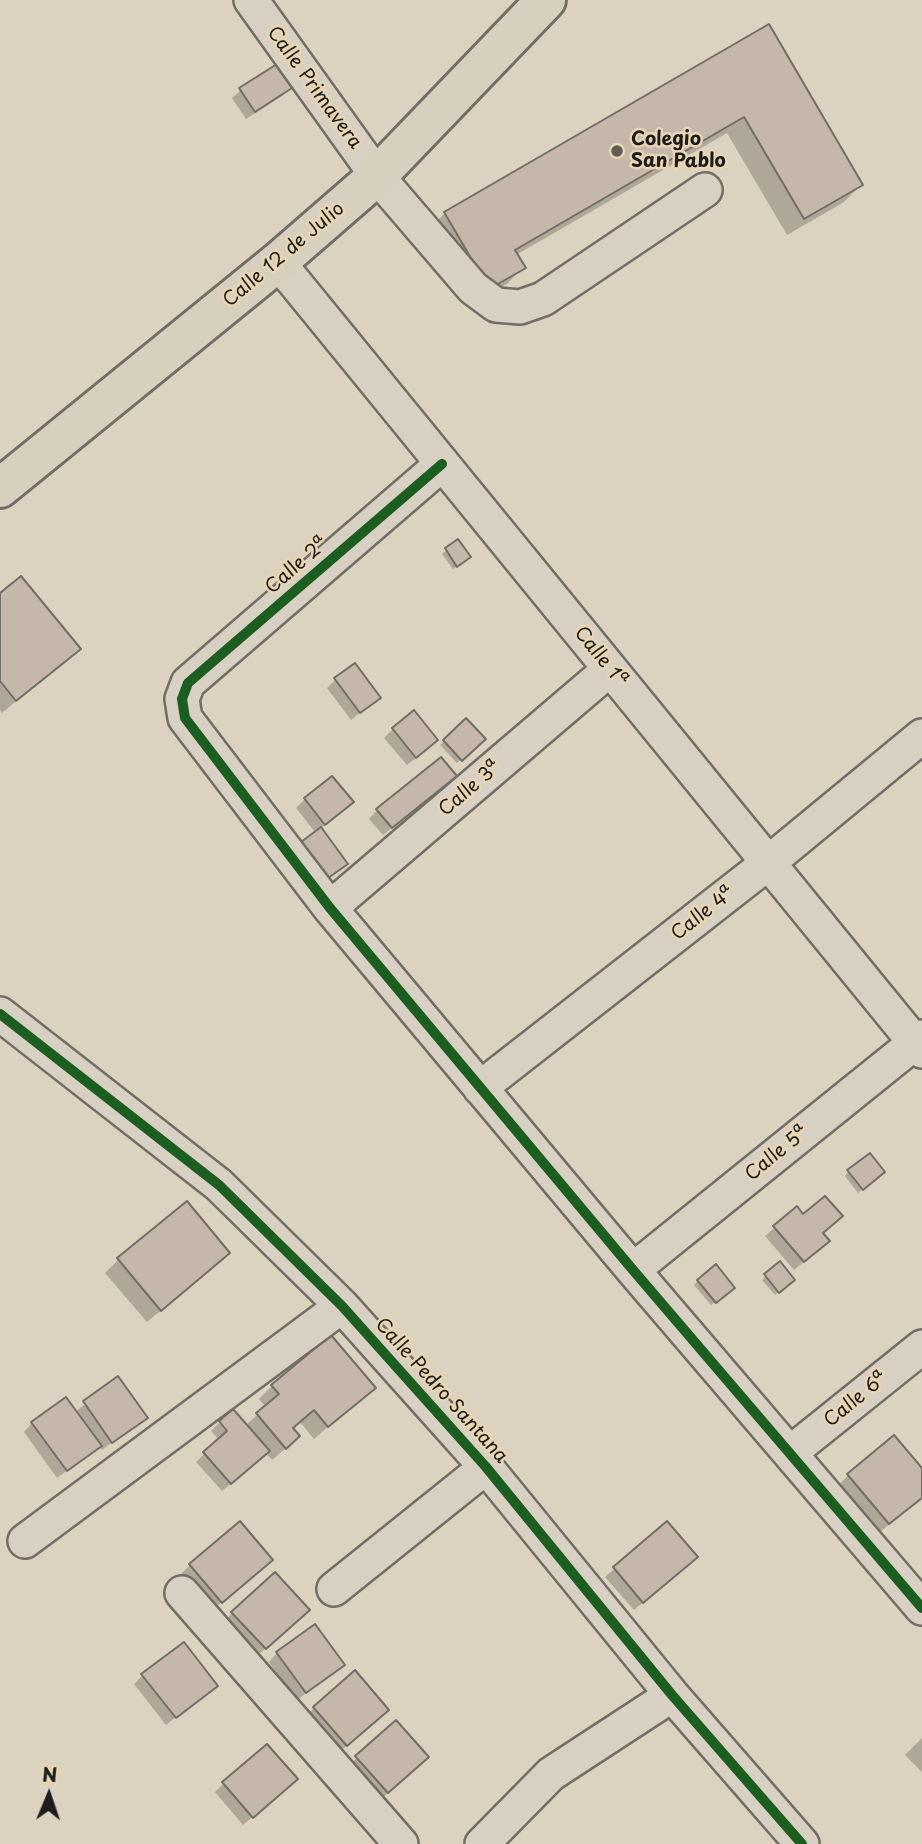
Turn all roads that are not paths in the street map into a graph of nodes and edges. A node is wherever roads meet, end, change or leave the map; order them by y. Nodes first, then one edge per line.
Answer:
1 (251, 0) edge
2 (546, 0) edge
3 (377, 176) junction
4 (705, 190) dead end
5 (278, 262) junction
6 (442, 464) junction
7 (0, 488) edge
8 (610, 669) junction
9 (922, 736) edge
10 (768, 863) junction
11 (330, 908) junction
12 (0, 1014) edge
13 (920, 1044) edge
14 (480, 1088) junction
15 (633, 1270) junction
16 (342, 1306) junction
17 (922, 1347) edge
18 (790, 1453) junction
19 (486, 1467) junction
20 (25, 1541) dead end
21 (334, 1589) dead end
22 (182, 1593) dead end
23 (922, 1608) edge
24 (672, 1695) junction
25 (401, 1844) edge
26 (482, 1844) edge
27 (802, 1844) edge

1 - 3 street, Calle Primavera
2 - 3 main road, Calle 12 de Julio
3 - 4 street, Calle Primavera
3 - 5 main road, Calle 12 de Julio
5 - 6 street, Calle 1ª
5 - 7 main road, Calle 12 de Julio
6 - 8 street, Calle 1ª
6 - 11 street, Calle 2ª
8 - 10 street, Calle 1ª
8 - 11 street, Calle 3ª
9 - 10 street, Calle 4ª
10 - 13 street, Calle 1ª
10 - 14 street, Calle 4ª
11 - 14 street
12 - 16 street, Calle Pedro Santana
13 - 15 street, Calle 5ª
14 - 15 street
15 - 18 street
16 - 19 street, Calle Pedro Santana
16 - 20 street
17 - 18 street, Calle 6ª
18 - 23 street
19 - 21 street
19 - 24 street, Calle Pedro Santana
22 - 25 street
24 - 26 street
24 - 27 street, Calle Pedro Santana

